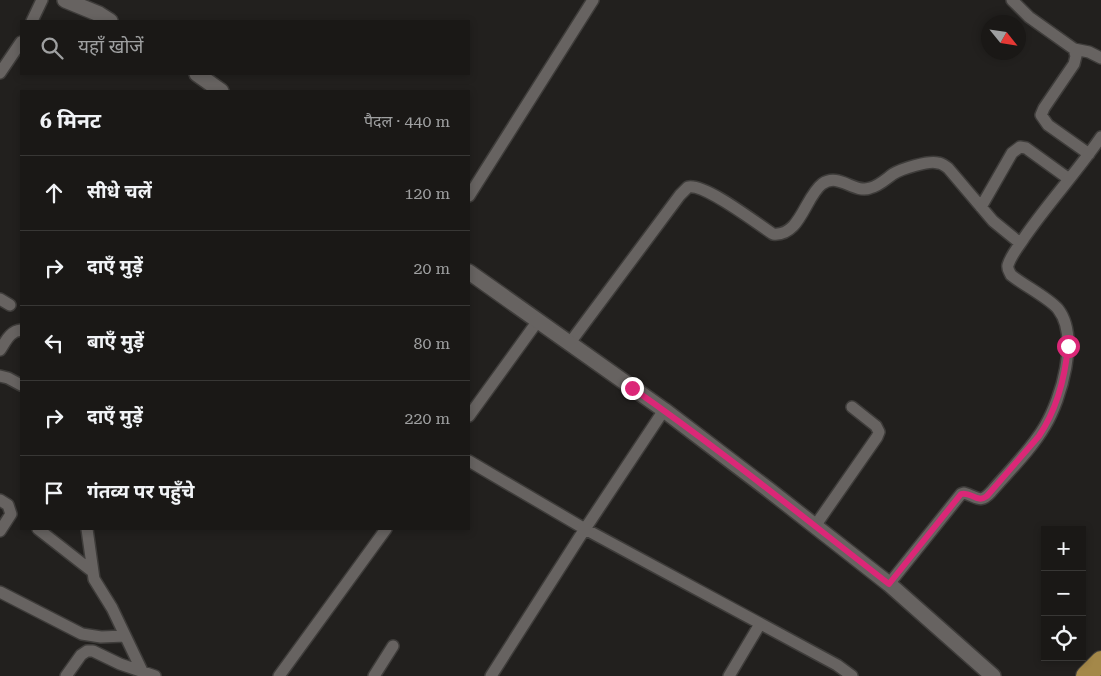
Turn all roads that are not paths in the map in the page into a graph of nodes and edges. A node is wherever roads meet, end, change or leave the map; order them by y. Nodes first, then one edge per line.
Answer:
1 (42, 0) edge
2 (65, 0) edge
3 (592, 0) edge
4 (1012, 0) edge
5 (32, 20) edge
6 (108, 20) edge
7 (20, 43) edge
8 (1074, 50) junction
9 (1101, 58) edge
10 (0, 73) edge
11 (198, 75) edge
12 (220, 90) edge
13 (1101, 136) edge
14 (1089, 154) junction
15 (1069, 179) junction
16 (470, 194) edge
17 (981, 207) junction
18 (1020, 244) junction
19 (470, 273) edge
20 (537, 322) junction
21 (20, 330) edge
22 (568, 344) junction
23 (0, 350) edge
24 (0, 376) edge
25 (20, 384) edge
26 (852, 407) dead end
27 (664, 410) junction
28 (470, 415) edge
29 (470, 462) edge
30 (0, 500) edge
31 (16, 517) edge
32 (815, 526) junction
33 (585, 529) junction
34 (39, 530) edge
35 (87, 530) edge
36 (385, 530) edge
37 (0, 531) edge
38 (93, 572) junction
39 (889, 584) junction
40 (0, 592) edge
41 (760, 624) junction
42 (125, 636) junction
43 (393, 646) dead end
44 (1101, 661) edge
45 (149, 674) edge
46 (66, 676) edge
47 (280, 676) edge
48 (374, 676) edge
49 (491, 676) edge
50 (728, 676) edge
51 (852, 676) edge
52 (993, 676) edge
53 (1086, 676) edge

1 - 5 street
2 - 6 street
3 - 16 street
4 - 8 street
7 - 10 street
8 - 9 street
8 - 14 street
11 - 12 street
13 - 14 street
14 - 15 street
15 - 17 street
15 - 18 street
17 - 18 street
17 - 22 street
18 - 39 street
19 - 20 street
20 - 22 street
20 - 28 street
21 - 23 street
22 - 27 street
24 - 25 street
26 - 32 street
27 - 32 street
27 - 33 street
29 - 33 street
30 - 31 street
31 - 37 street
32 - 39 street
33 - 41 street
33 - 49 street
34 - 38 street
35 - 38 street
36 - 47 street
38 - 42 street
39 - 52 street
40 - 42 street
41 - 50 street
41 - 51 street
42 - 45 street
43 - 48 street
44 - 53 highway
45 - 46 street

